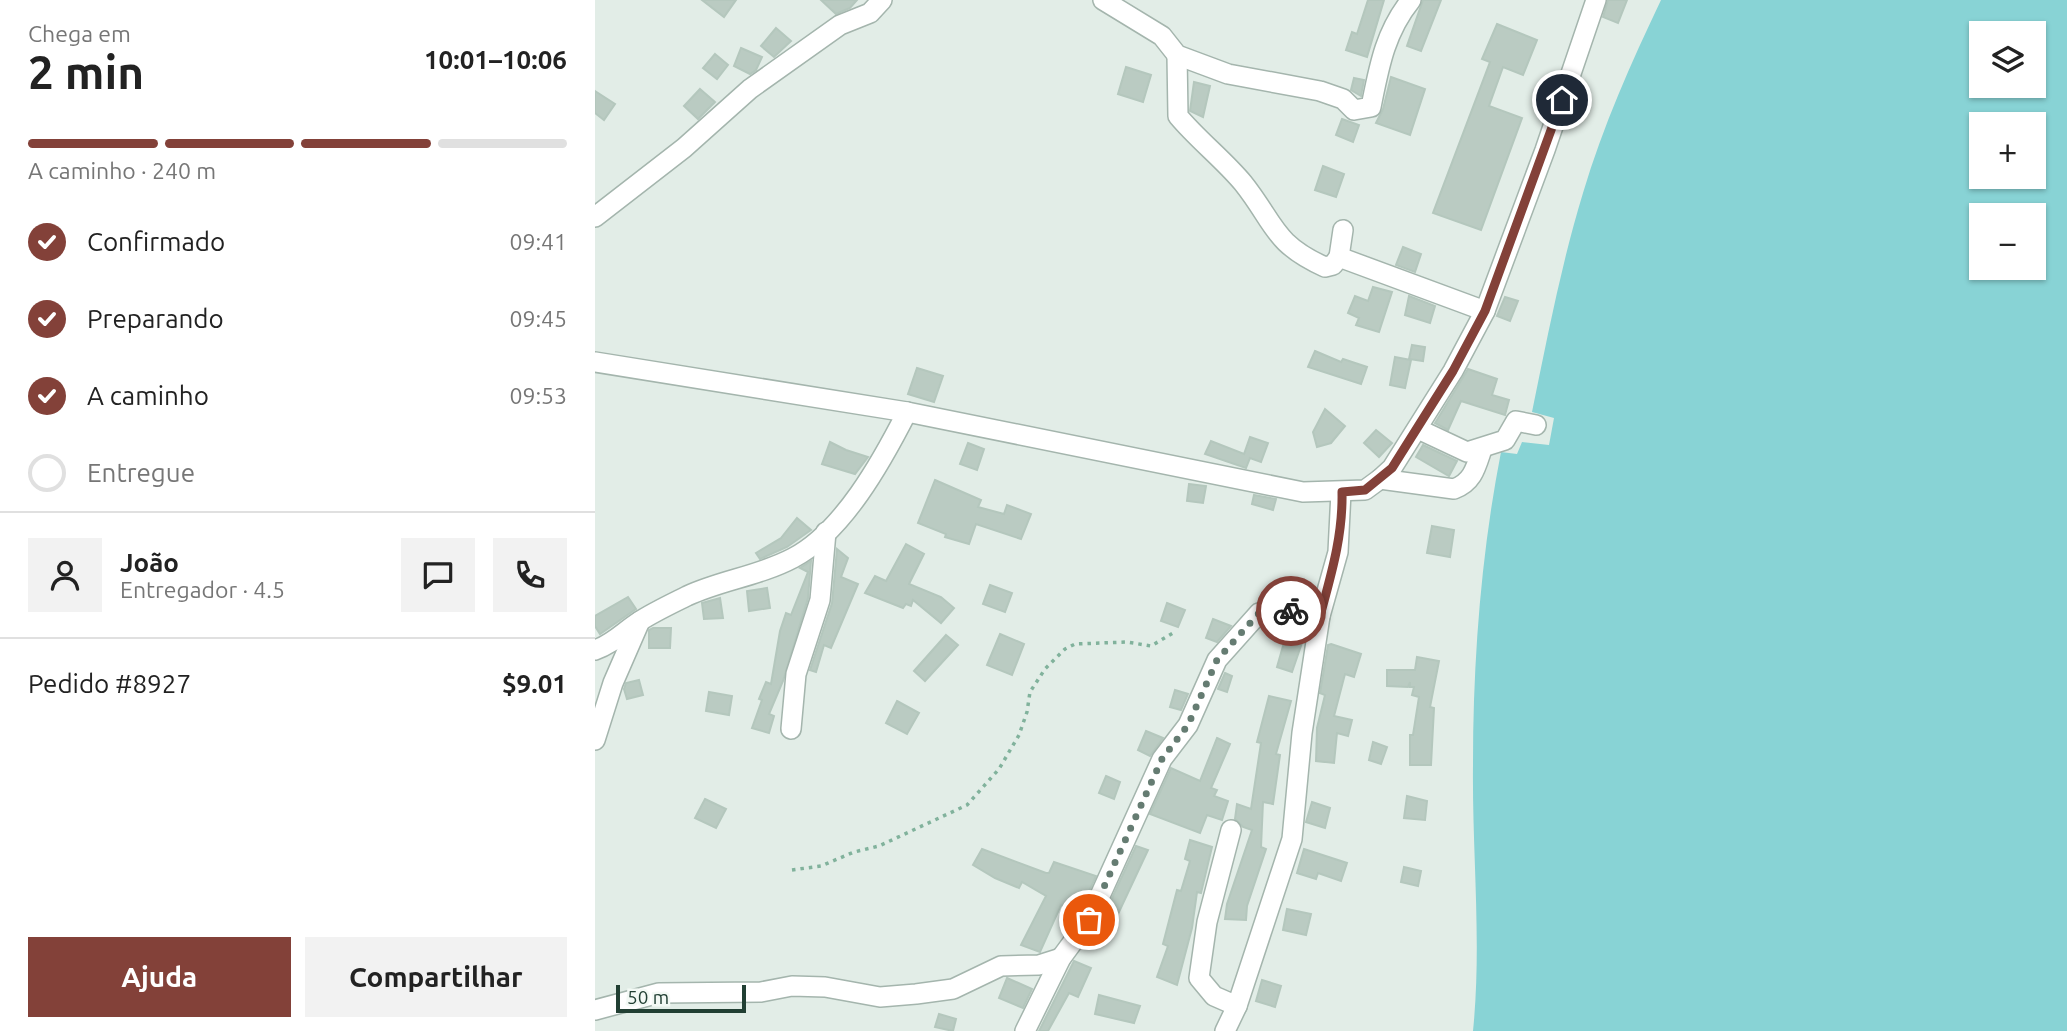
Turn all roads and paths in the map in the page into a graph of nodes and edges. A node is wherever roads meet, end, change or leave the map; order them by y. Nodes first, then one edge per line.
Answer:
1 (882, 0) edge
2 (1104, 0) edge
3 (1411, 0) edge
4 (1596, 0) edge
5 (1177, 55) junction
6 (595, 217) edge
7 (1343, 230) dead end
8 (1339, 257) junction
9 (1485, 311) junction
10 (595, 362) edge
11 (907, 412) junction
12 (1536, 425) dead end
13 (1418, 429) junction
14 (1482, 449) junction
15 (1380, 479) junction
16 (1342, 492) junction
17 (826, 532) junction
18 (1320, 616) junction
19 (640, 621) junction
20 (1173, 633) dead end
21 (595, 650) edge
22 (791, 729) dead end
23 (595, 740) edge
24 (1231, 830) dead end
25 (792, 870) dead end
26 (1061, 958) junction
27 (1237, 1006) junction
28 (595, 1010) edge
29 (1025, 1031) edge
30 (1225, 1031) edge

1 - 6 street
2 - 5 street
3 - 5 street
4 - 9 street
5 - 8 street
7 - 8 street
8 - 9 street
9 - 13 street
10 - 11 street
11 - 16 street
11 - 17 street
12 - 14 street
13 - 14 street
13 - 15 street
14 - 15 street
15 - 16 street
16 - 18 street
17 - 19 street
17 - 22 street
18 - 26 street
18 - 27 street
19 - 21 street
19 - 23 street
20 - 25 path
24 - 27 street
26 - 28 street
26 - 29 street
27 - 30 street

